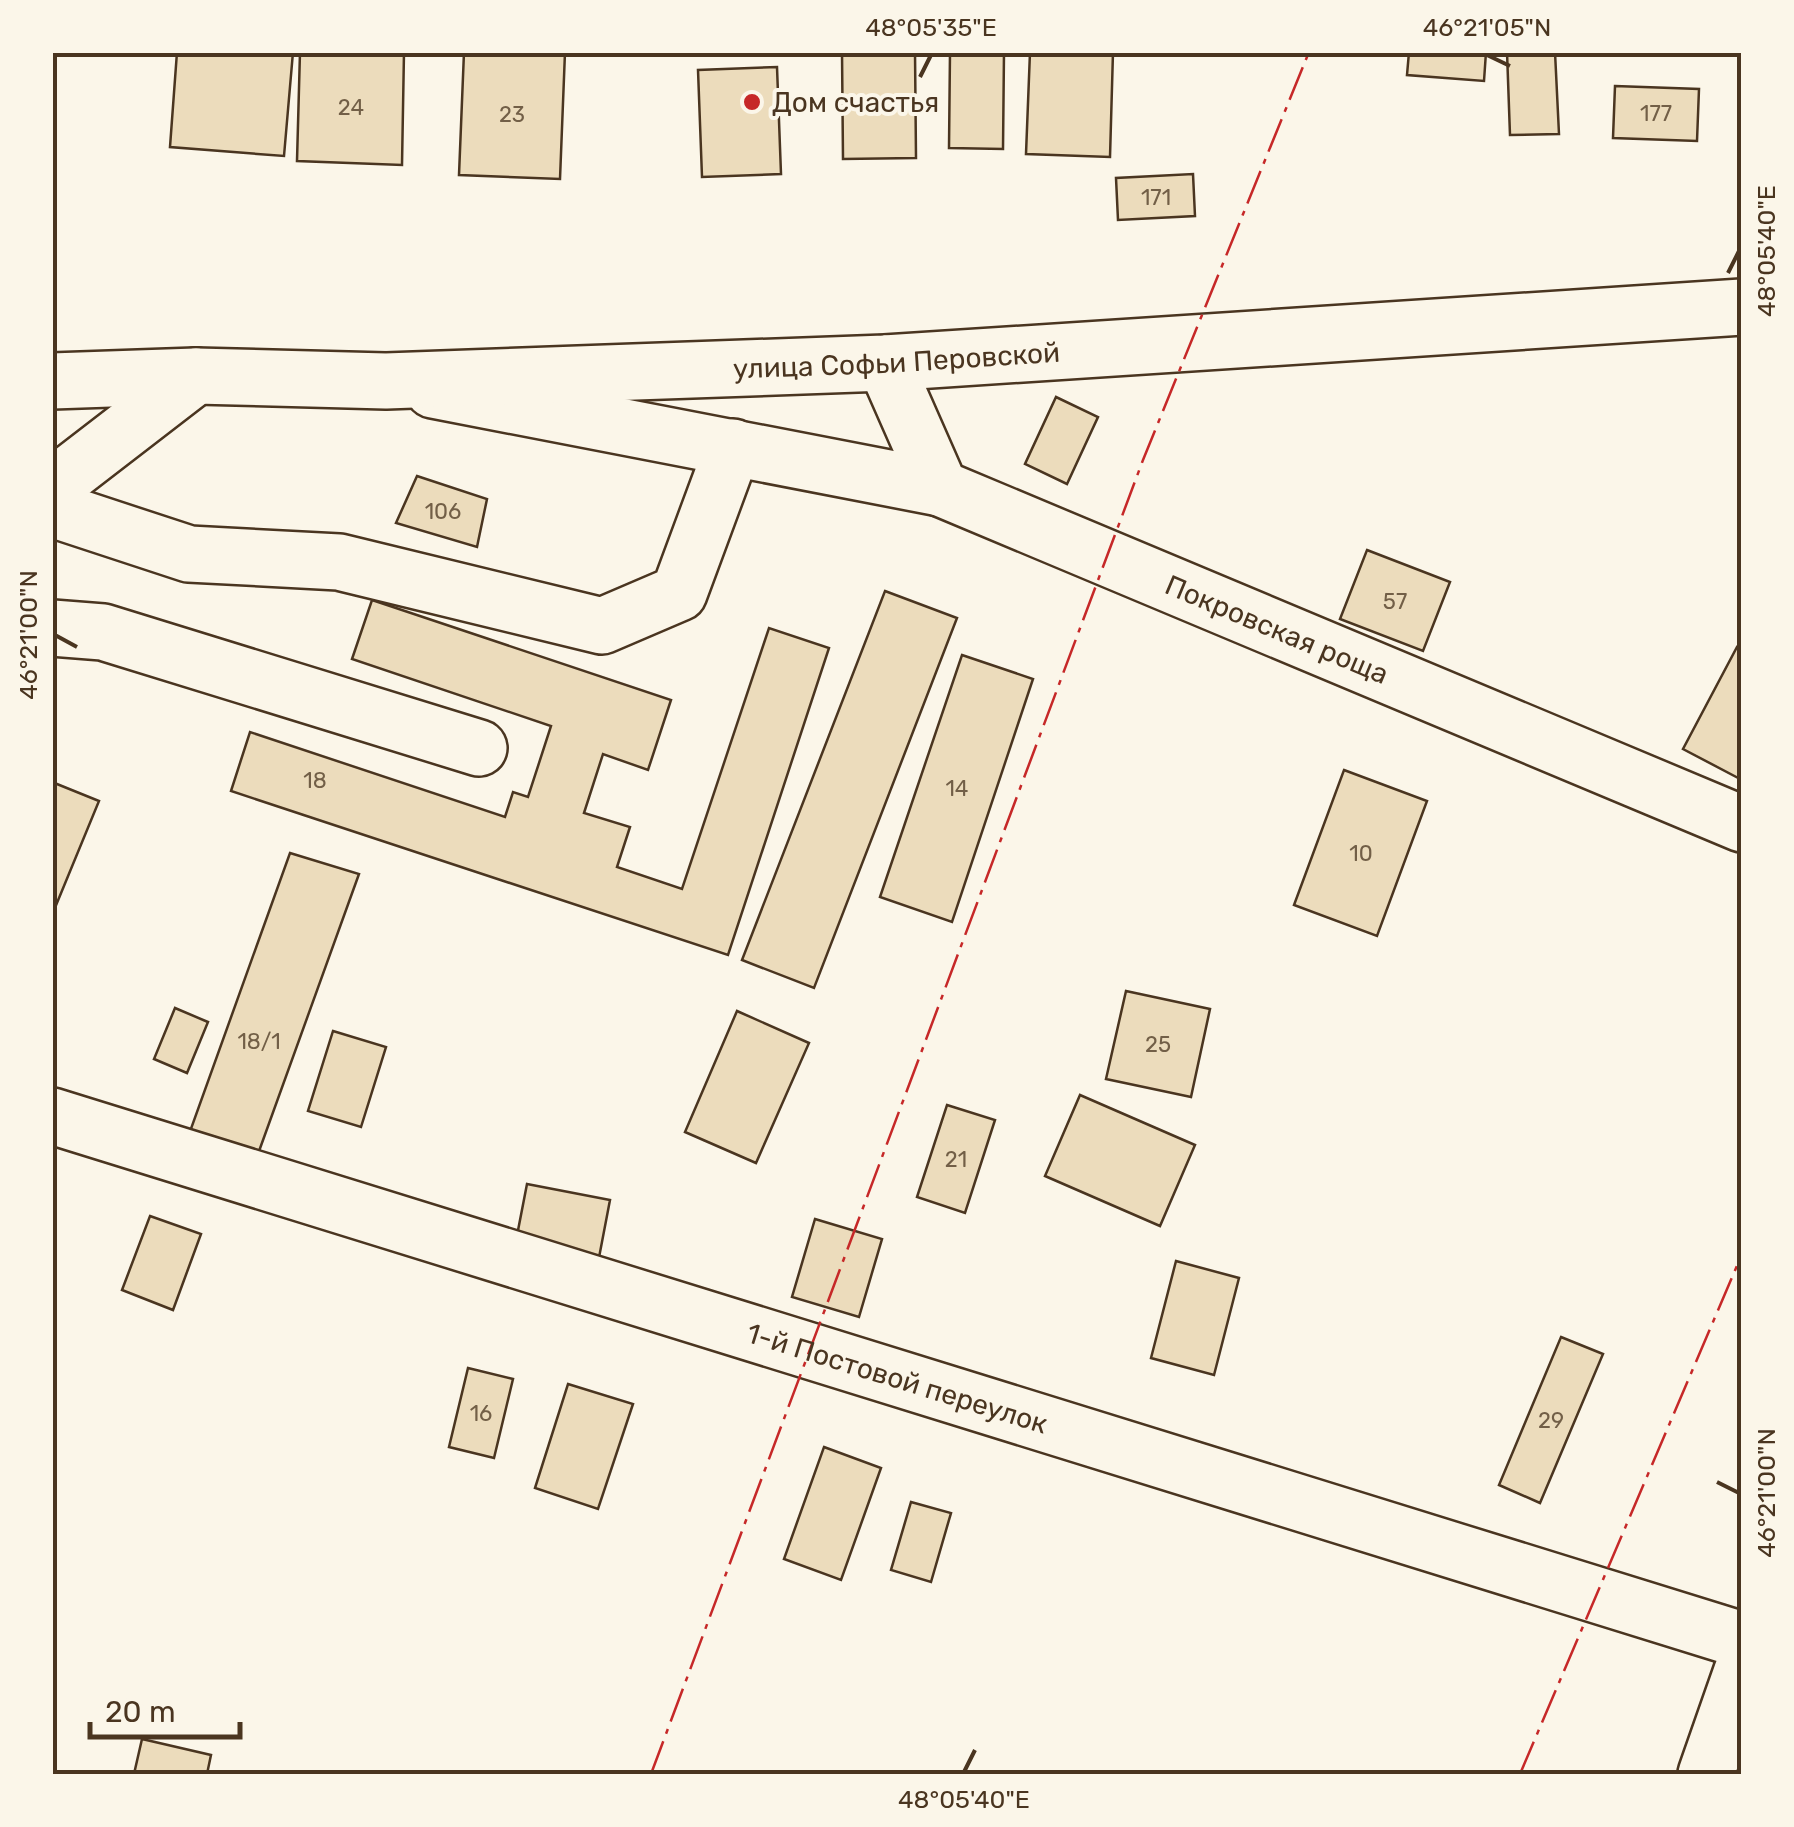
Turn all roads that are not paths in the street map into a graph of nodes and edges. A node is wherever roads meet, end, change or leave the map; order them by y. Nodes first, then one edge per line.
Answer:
1 (1742, 306) edge
2 (885, 363) junction
3 (196, 376) junction
4 (52, 381) edge
5 (386, 381) junction
6 (733, 447) junction
7 (52, 487) edge
8 (940, 488) junction
9 (52, 510) edge
10 (52, 628) edge
11 (480, 748) dead end
12 (1742, 824) edge
13 (52, 1116) edge
14 (1742, 1640) edge
15 (1742, 1670) edge
16 (1706, 1774) edge

1 - 2 street, улица Софьи Перовской
2 - 5 street, улица Софьи Перовской
2 - 8 street
3 - 4 street, улица Софьи Перовской
3 - 5 street, улица Софьи Перовской
3 - 7 street
5 - 6 street, Покровская роща
6 - 8 street, Покровская роща
6 - 9 street
8 - 12 street, Покровская роща
10 - 11 street
13 - 14 street, 1-й Постовой переулок
15 - 16 street

